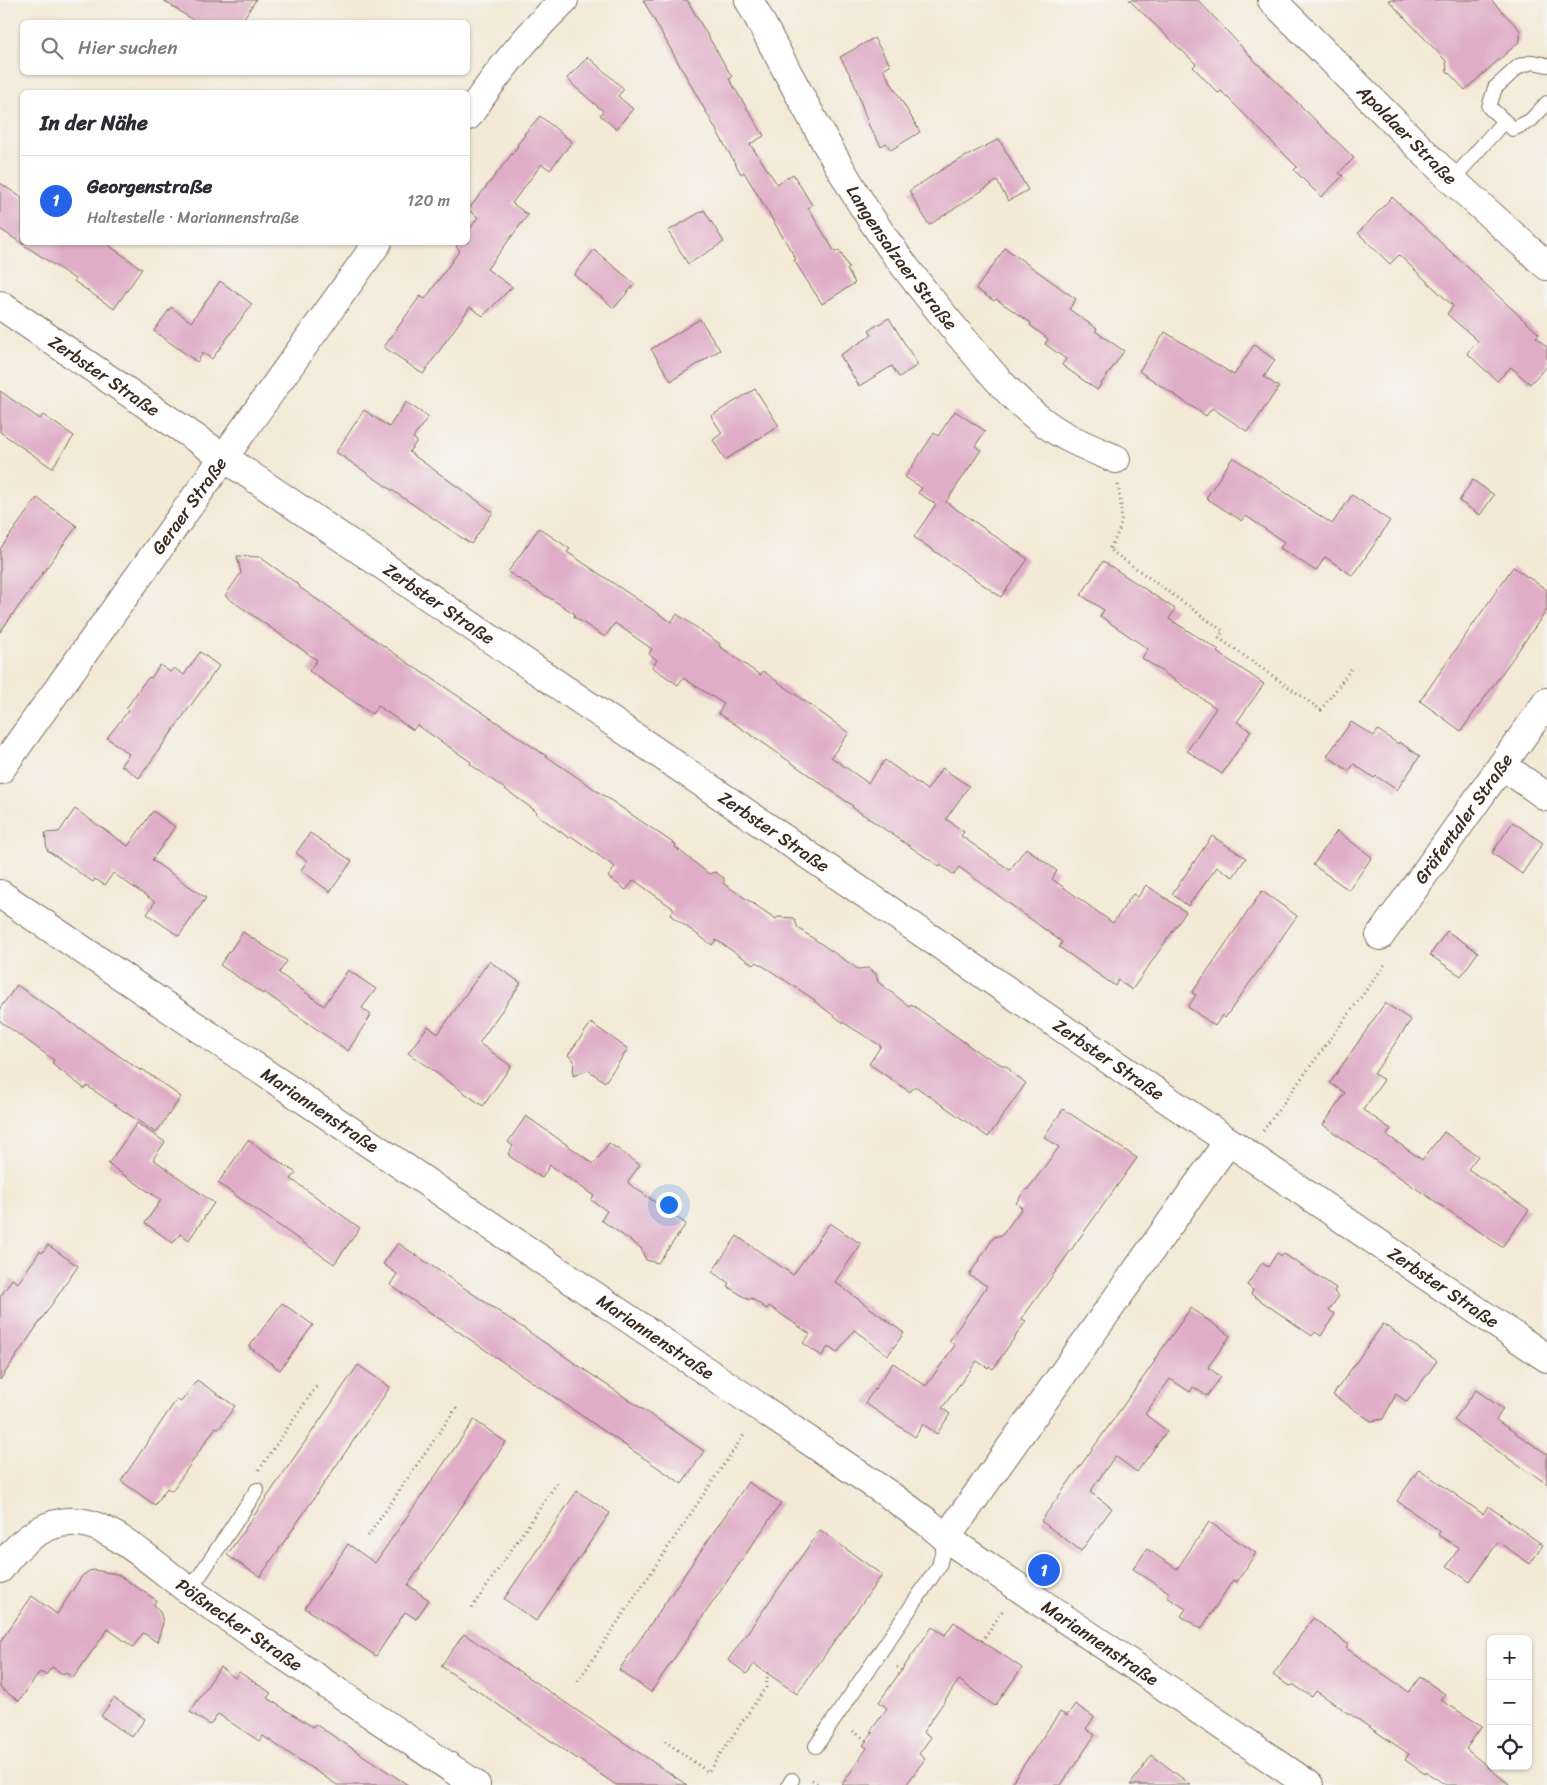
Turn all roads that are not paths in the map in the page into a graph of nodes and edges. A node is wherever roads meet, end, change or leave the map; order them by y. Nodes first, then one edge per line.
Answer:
1 (564, 0) edge
2 (749, 0) edge
3 (1272, 0) edge
4 (1547, 65) edge
5 (1547, 103) edge
6 (470, 113) edge
7 (1504, 121) junction
8 (1452, 180) junction
9 (376, 245) edge
10 (1547, 266) edge
11 (0, 305) edge
12 (224, 457) junction
13 (1116, 459) road end
14 (1547, 702) edge
15 (1502, 765) junction
16 (0, 770) edge
17 (1547, 797) edge
18 (0, 894) edge
19 (1384, 948) road end
20 (1228, 1142) junction
21 (1547, 1358) edge
22 (257, 1490) road end
23 (946, 1538) junction
24 (0, 1569) edge
25 (190, 1590) junction
26 (816, 1746) dead end
27 (476, 1785) edge
28 (1309, 1785) edge

1 - 6 street
2 - 13 street, Langensalzaer Straße
3 - 8 street, Apoldaer Straße
4 - 7 lane
5 - 7 lane
7 - 8 lane
8 - 10 street, Apoldaer Straße
9 - 12 street, Geraer Straße
11 - 12 street, Zerbster Straße
12 - 16 street, Geraer Straße
12 - 20 street, Zerbster Straße
14 - 15 street, Gräfentaler Straße
15 - 17 street
15 - 19 street, Gräfentaler Straße
18 - 23 street, Mariannenstraße
20 - 21 street, Zerbster Straße
20 - 23 street
22 - 25 lane
23 - 26 lane
23 - 28 street, Mariannenstraße
24 - 25 street, Pößnecker Straße
25 - 27 street, Pößnecker Straße

